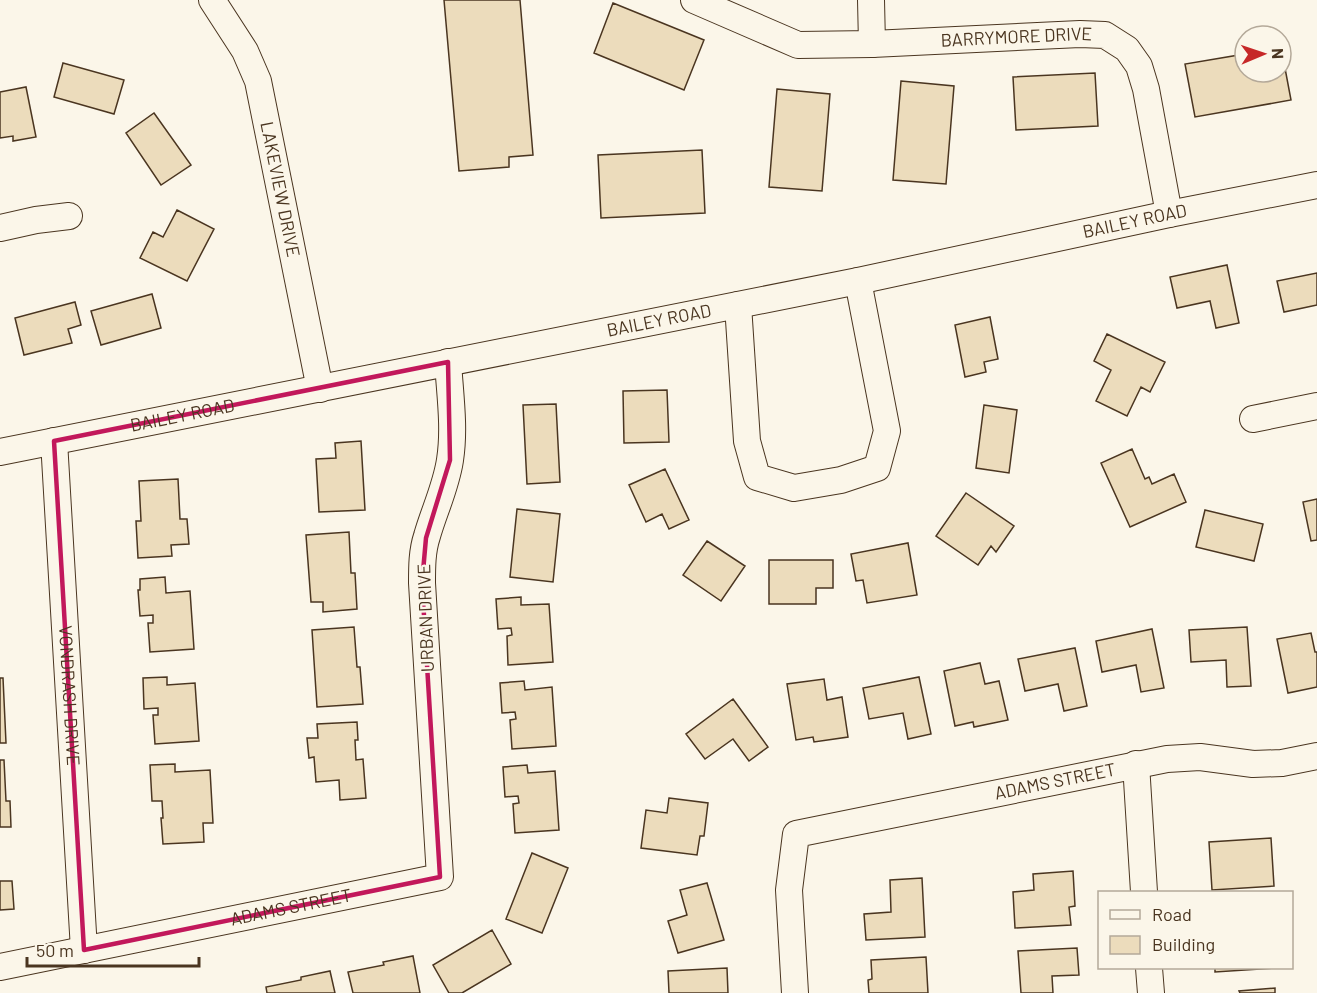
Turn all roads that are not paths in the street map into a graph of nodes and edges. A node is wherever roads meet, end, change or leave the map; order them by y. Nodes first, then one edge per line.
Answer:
1 (212, 0) edge
2 (694, 0) edge
3 (871, 0) edge
4 (725, 6) edge
5 (872, 44) junction
6 (1317, 185) edge
7 (1169, 214) junction
8 (69, 216) dead end
9 (0, 228) edge
10 (858, 281) junction
11 (738, 305) junction
12 (448, 363) junction
13 (320, 388) junction
14 (1317, 406) edge
15 (1253, 418) dead end
16 (54, 441) junction
17 (0, 452) edge
18 (1317, 756) edge
19 (1136, 764) junction
20 (440, 877) joint
21 (1144, 891) edge
22 (84, 950) junction
23 (0, 967) edge
24 (1149, 969) edge
25 (795, 993) edge
26 (1151, 993) edge

1 - 13 street, LAKEVIEW DRIVE
2 - 4 street, BARRYMORE DRIVE
3 - 5 street
4 - 5 street, BARRYMORE DRIVE
5 - 7 street, BARRYMORE DRIVE
6 - 7 street, BAILEY ROAD
7 - 10 street, BAILEY ROAD
8 - 9 street
10 - 11 street, BAILEY ROAD
10 - 11 street
11 - 12 street, BAILEY ROAD
12 - 13 street, BAILEY ROAD
12 - 20 street, URBAN DRIVE
13 - 16 street, BAILEY ROAD
14 - 15 street
16 - 17 street, BAILEY ROAD
16 - 22 street, VONDRASH DRIVE
18 - 19 street, ADAMS STREET
19 - 21 street
19 - 25 street, ADAMS STREET
20 - 22 street, ADAMS STREET
22 - 23 street, ADAMS STREET
24 - 26 street

